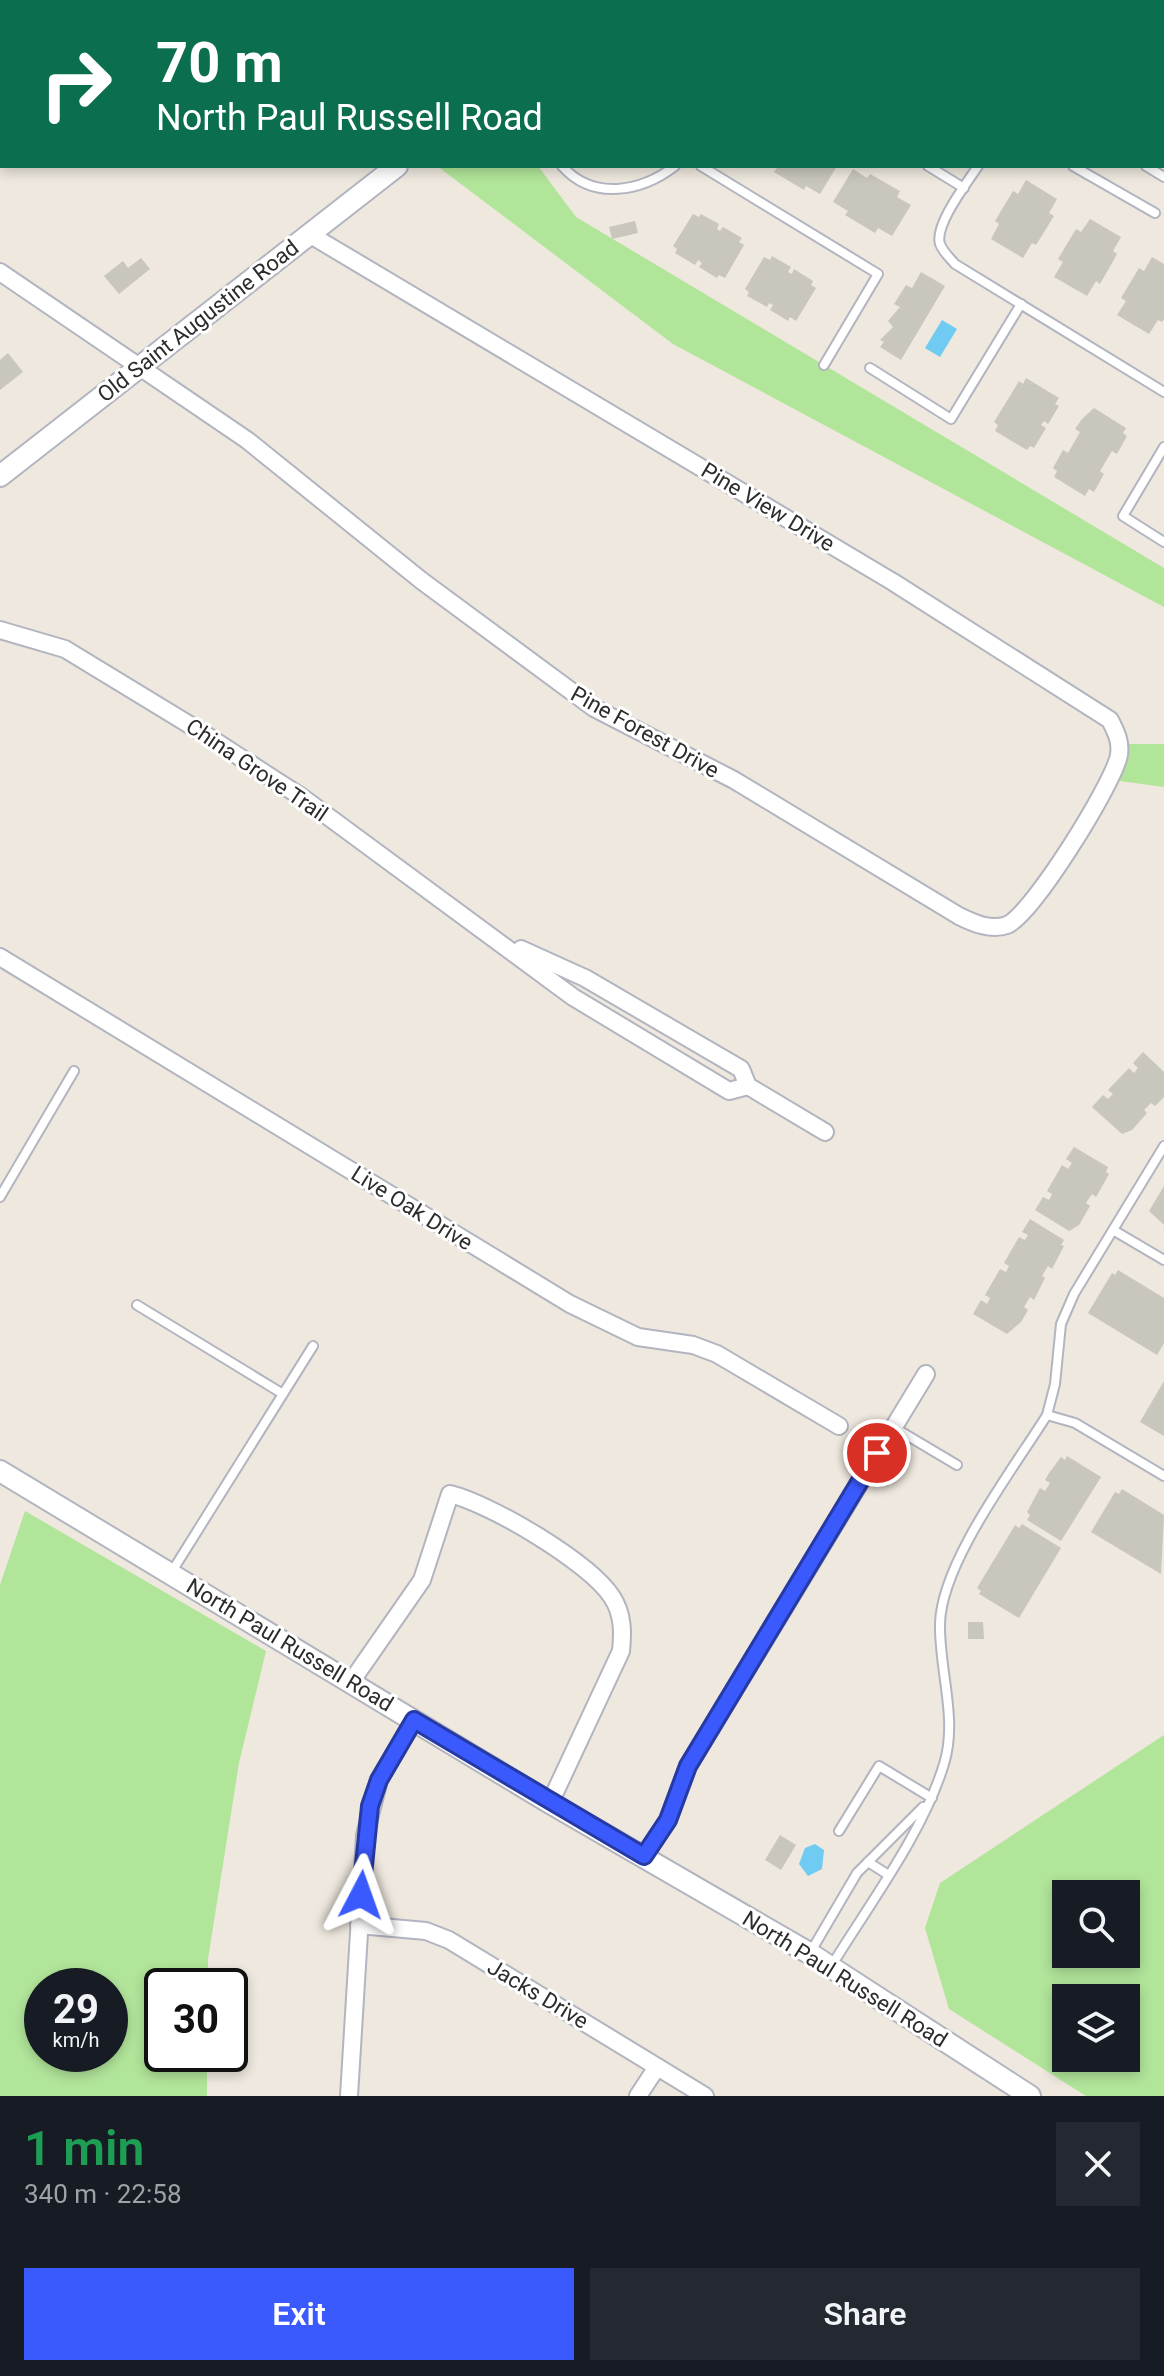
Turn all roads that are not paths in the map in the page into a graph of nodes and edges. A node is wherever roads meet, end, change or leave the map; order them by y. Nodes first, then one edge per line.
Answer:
1 (394, 168) edge
2 (564, 168) edge
3 (672, 168) edge
4 (704, 168) edge
5 (931, 168) edge
6 (977, 168) edge
7 (1076, 168) edge
8 (964, 188) junction
9 (1155, 213) dead end
10 (309, 234) junction
11 (0, 272) edge
12 (1021, 304) junction
13 (824, 365) dead end
14 (140, 367) junction
15 (870, 368) dead end
16 (1164, 392) edge
17 (1164, 447) edge
18 (0, 476) edge
19 (1164, 542) edge
20 (0, 630) edge
21 (1075, 836) joint
22 (497, 939) junction
23 (0, 957) edge
24 (74, 1071) dead end
25 (748, 1086) junction
26 (825, 1132) dead end
27 (1164, 1146) edge
28 (0, 1197) edge
29 (1113, 1230) junction
30 (1164, 1260) edge
31 (137, 1305) dead end
32 (313, 1346) dead end
33 (926, 1374) dead end
34 (283, 1394) junction
35 (1047, 1415) junction
36 (839, 1426) dead end
37 (893, 1427) junction
38 (957, 1465) dead end
39 (0, 1471) edge
40 (1164, 1476) edge
41 (171, 1573) junction
42 (351, 1682) junction
43 (414, 1720) junction
44 (932, 1798) junction
45 (550, 1803) junction
46 (839, 1831) dead end
47 (644, 1856) junction
48 (868, 1862) junction
49 (887, 1874) junction
50 (359, 1925) junction
51 (809, 1953) junction
52 (831, 1967) junction
53 (657, 2067) junction
54 (349, 2096) edge
55 (638, 2096) edge
56 (705, 2096) edge
57 (1030, 2096) edge

1 - 10 street, Old Saint Augustine Road
2 - 3 lane
4 - 13 lane
5 - 8 lane
6 - 8 lane
7 - 9 lane
8 - 12 lane
10 - 14 street, Old Saint Augustine Road
10 - 21 street, Pine View Drive
11 - 14 street, Pine Forest Drive
12 - 15 lane
12 - 16 lane
14 - 18 street, Old Saint Augustine Road
14 - 21 street, Pine Forest Drive
17 - 19 lane
20 - 22 street, China Grove Trail
22 - 25 street, China Grove Trail
22 - 25 street, China Grove Trail
23 - 36 street, Live Oak Drive
24 - 28 lane
25 - 26 street, China Grove Trail
27 - 29 lane
29 - 30 lane
29 - 35 lane
31 - 34 lane
32 - 34 lane
33 - 37 street
34 - 41 lane
35 - 40 lane
35 - 44 lane
37 - 38 lane
37 - 47 street
39 - 41 street, North Paul Russell Road
41 - 42 street, North Paul Russell Road
42 - 43 street, North Paul Russell Road
42 - 45 street
43 - 45 street, North Paul Russell Road
43 - 50 street
44 - 46 lane
44 - 48 lane
44 - 49 lane
45 - 47 street, North Paul Russell Road
47 - 51 street, North Paul Russell Road
48 - 49 lane
48 - 51 lane
49 - 52 lane
50 - 53 street, Jacks Drive
50 - 54 street
51 - 52 street, North Paul Russell Road
52 - 57 street, North Paul Russell Road
53 - 55 street
53 - 56 street, Jacks Drive

